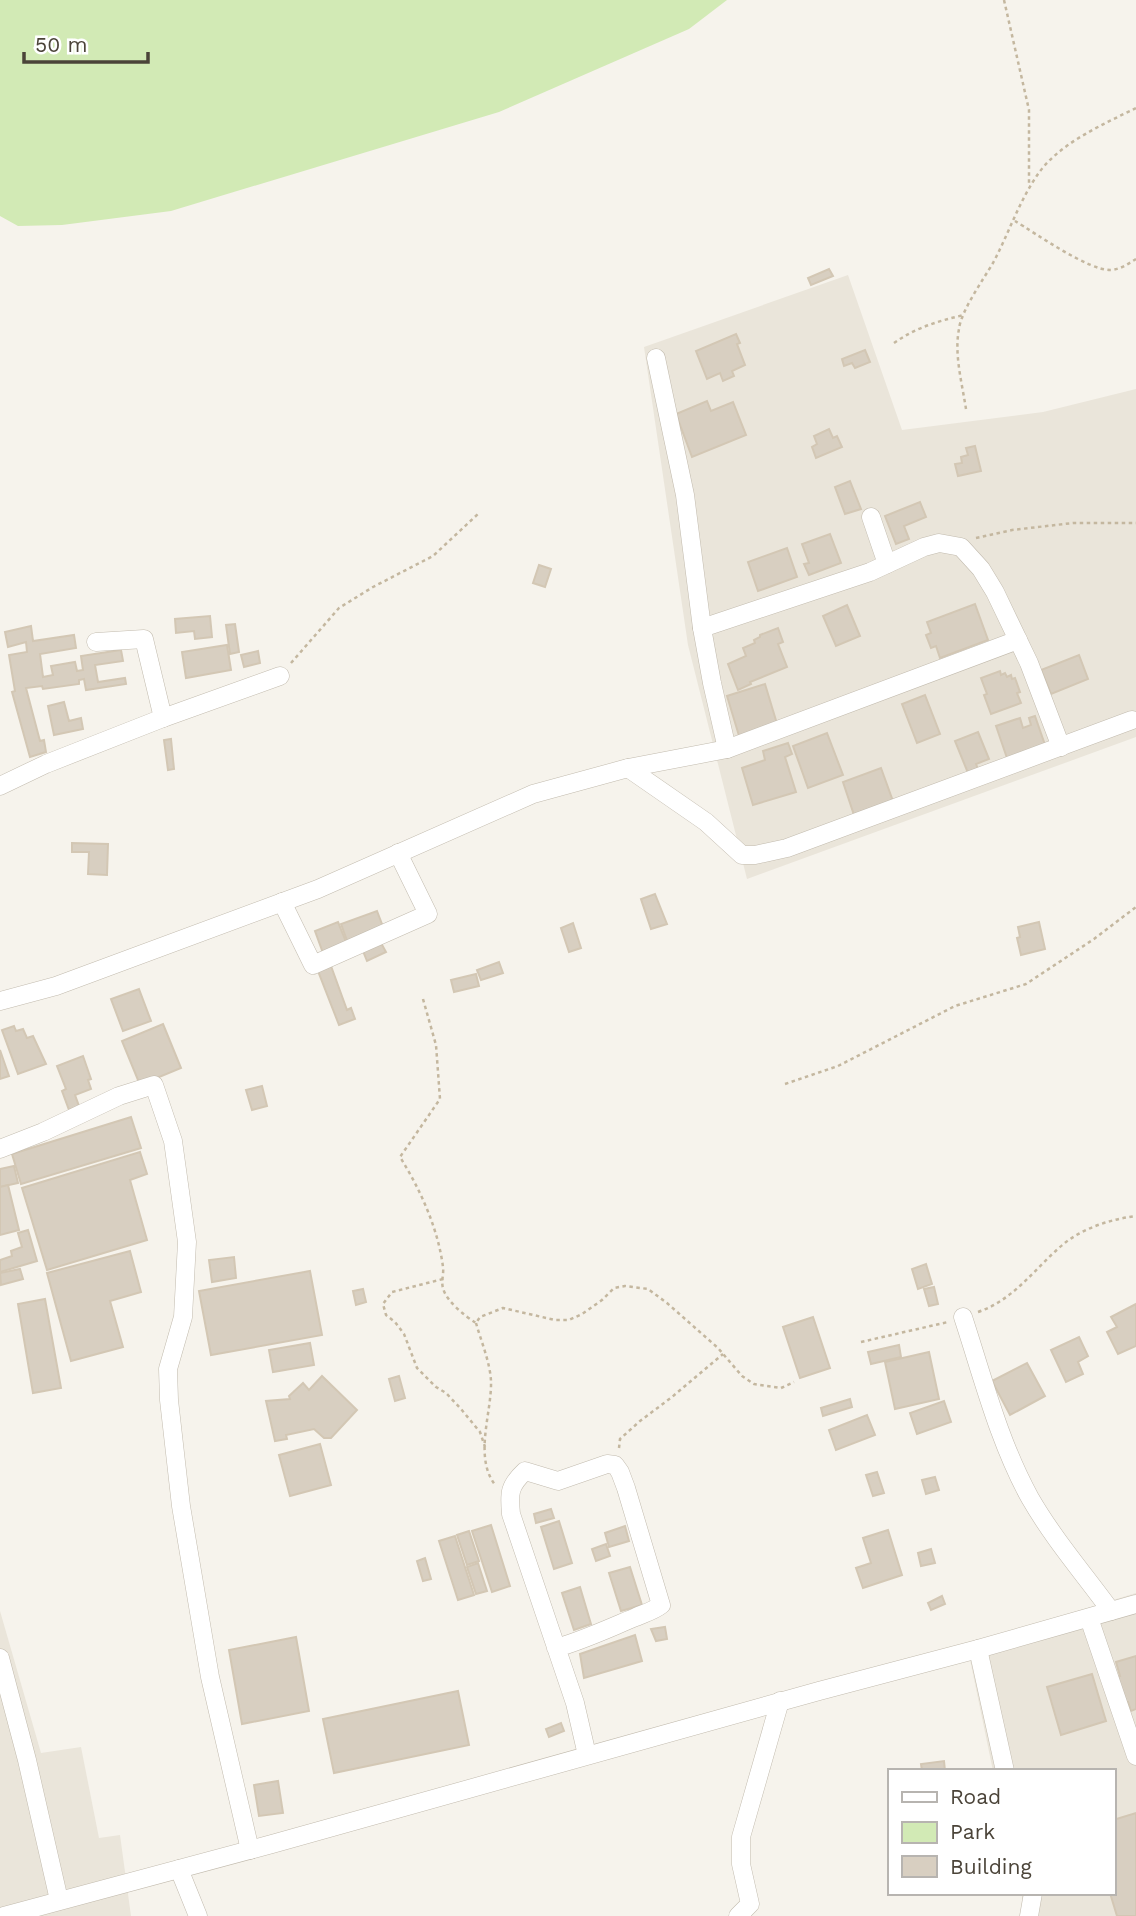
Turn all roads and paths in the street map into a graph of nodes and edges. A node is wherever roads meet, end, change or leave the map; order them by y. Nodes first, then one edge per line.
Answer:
1 (1004, 0) edge
2 (1136, 108) edge
3 (1029, 188) junction
4 (1014, 220) junction
5 (1136, 259) edge
6 (964, 315) junction
7 (894, 343) dead end
8 (656, 358) dead end
9 (966, 409) dead end
10 (479, 513) dead end
11 (871, 517) dead end
12 (1136, 523) edge
13 (945, 543) junction
14 (887, 564) junction
15 (702, 628) junction
16 (1018, 640) junction
17 (96, 642) dead end
18 (279, 676) joint
19 (163, 718) junction
20 (1132, 720) dead end
21 (1061, 747) junction
22 (727, 749) junction
23 (628, 768) junction
24 (0, 786) edge
25 (398, 853) junction
26 (282, 902) junction
27 (1136, 907) edge
28 (423, 999) dead end
29 (0, 1001) edge
30 (785, 1084) dead end
31 (0, 1149) edge
32 (1136, 1216) edge
33 (443, 1279) junction
34 (963, 1317) junction
35 (476, 1323) junction
36 (861, 1342) dead end
37 (723, 1354) junction
38 (794, 1382) dead end
39 (485, 1447) junction
40 (615, 1465) junction
41 (509, 1495) junction
42 (1136, 1604) edge
43 (1111, 1611) junction
44 (1089, 1618) junction
45 (556, 1648) junction
46 (978, 1649) junction
47 (0, 1658) edge
48 (780, 1701) junction
49 (587, 1755) junction
50 (1136, 1756) edge
51 (1005, 1769) edge
52 (250, 1850) junction
53 (179, 1869) junction
54 (1033, 1895) edge
55 (59, 1900) junction
56 (4, 1916) edge
57 (198, 1916) edge
58 (738, 1916) edge
59 (1029, 1916) edge
60 (1037, 1916) edge

1 - 3 path
2 - 3 path
3 - 4 path
4 - 5 path
4 - 6 path
6 - 7 path
6 - 9 path
8 - 15 street
10 - 18 path
11 - 14 street
12 - 13 path
13 - 14 street
13 - 16 street
14 - 15 street
15 - 22 street
16 - 21 street
16 - 22 street
17 - 19 street
18 - 19 street
19 - 24 street
20 - 21 street
21 - 23 street
22 - 23 street
23 - 25 street
25 - 26 street
25 - 26 street
26 - 29 street
27 - 30 path
28 - 33 path
31 - 52 street
32 - 34 path
33 - 35 path
33 - 39 path
34 - 36 path
34 - 43 street
35 - 37 path
35 - 39 path
37 - 38 path
37 - 40 path
39 - 41 path
40 - 41 street
40 - 45 street
41 - 45 street
42 - 43 street
43 - 44 street
44 - 46 street
44 - 50 street
45 - 49 street
46 - 48 street
46 - 51 street
47 - 55 street
48 - 49 street
48 - 58 street
49 - 52 street
52 - 53 street
53 - 55 street
53 - 57 street
54 - 59 street
54 - 60 street
55 - 56 street

